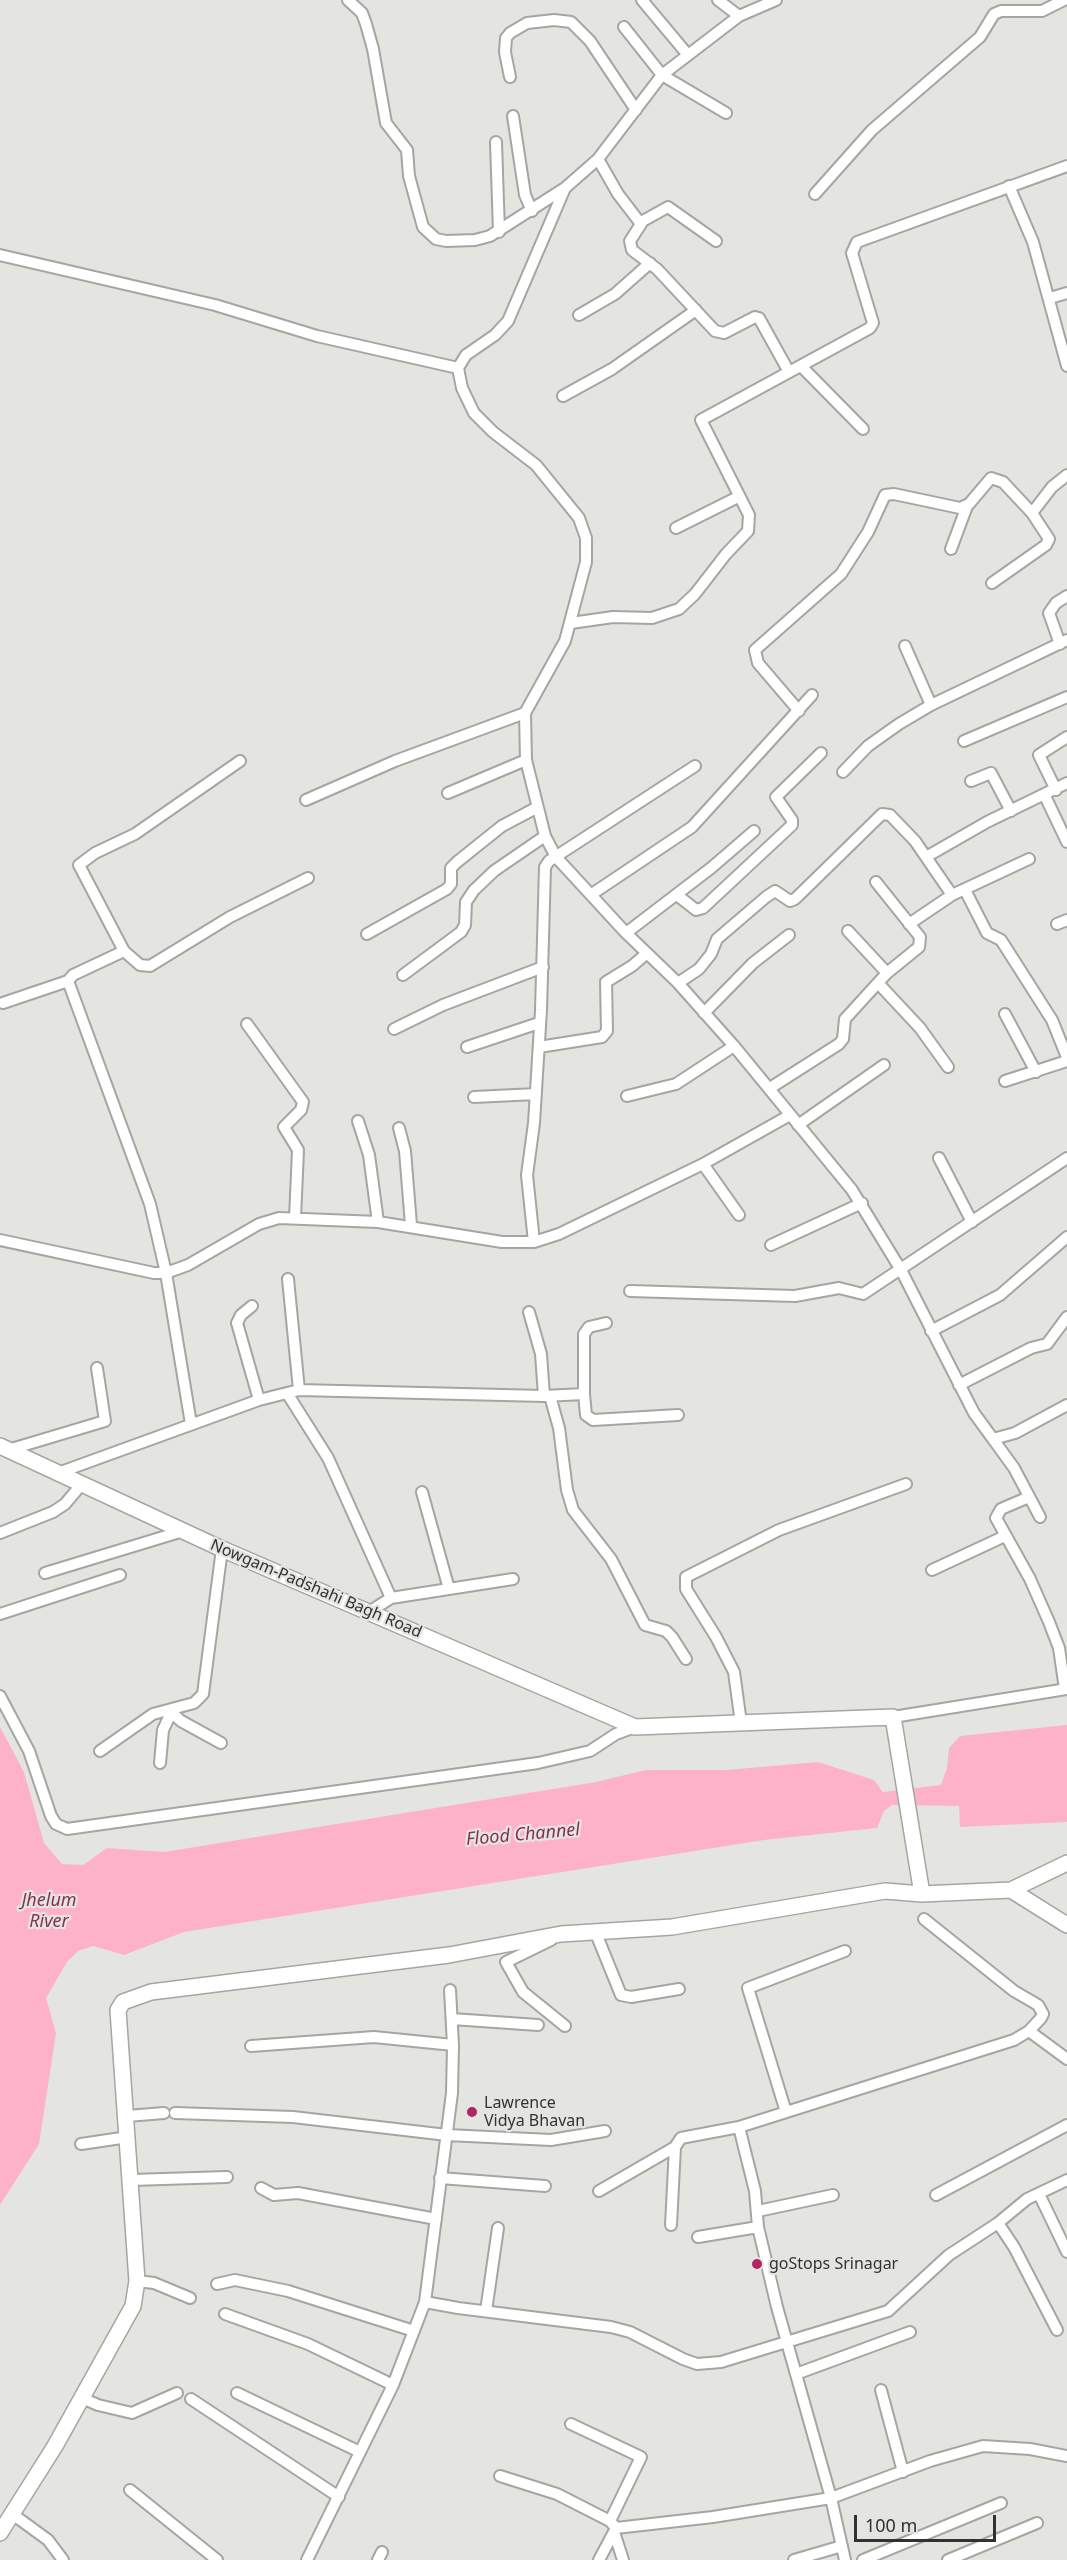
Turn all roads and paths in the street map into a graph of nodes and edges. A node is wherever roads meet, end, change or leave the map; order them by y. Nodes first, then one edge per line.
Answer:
1 (348, 0) edge
2 (642, 0) edge
3 (718, 0) edge
4 (776, 0) edge
5 (1064, 0) edge
6 (739, 16) junction
7 (624, 27) dead end
8 (688, 55) junction
9 (662, 75) junction
10 (510, 77) dead end
11 (636, 110) junction
12 (726, 113) dead end
13 (513, 116) dead end
14 (496, 142) dead end
15 (598, 159) junction
16 (1067, 166) edge
17 (1010, 186) junction
18 (565, 188) junction
19 (815, 194) dead end
20 (532, 211) junction
21 (641, 222) junction
22 (499, 231) junction
23 (717, 241) dead end
24 (0, 255) edge
25 (650, 263) junction
26 (1067, 293) edge
27 (1050, 298) junction
28 (696, 310) junction
29 (579, 315) dead end
30 (801, 366) junction
31 (1067, 366) edge
32 (458, 368) junction
33 (789, 372) junction
34 (563, 396) dead end
35 (863, 429) dead end
36 (1067, 476) edge
37 (738, 497) junction
38 (967, 506) junction
39 (1032, 513) junction
40 (676, 528) dead end
41 (951, 549) dead end
42 (992, 583) dead end
43 (1067, 596) edge
44 (571, 623) junction
45 (1064, 642) edge
46 (905, 646) dead end
47 (812, 695) dead end
48 (1067, 697) edge
49 (931, 705) junction
50 (799, 711) junction
51 (525, 713) junction
52 (1067, 737) edge
53 (964, 741) dead end
54 (821, 753) dead end
55 (526, 759) junction
56 (240, 761) dead end
57 (695, 766) dead end
58 (843, 771) dead end
59 (971, 781) dead end
60 (1067, 783) edge
61 (1056, 790) junction
62 (448, 793) dead end
63 (1045, 796) junction
64 (306, 800) dead end
65 (536, 808) junction
66 (1011, 811) junction
67 (754, 831) dead end
68 (544, 836) junction
69 (1067, 842) edge
70 (556, 856) junction
71 (926, 857) junction
72 (1029, 859) dead end
73 (308, 878) dead end
74 (876, 882) dead end
75 (965, 890) junction
76 (592, 894) junction
77 (952, 894) junction
78 (677, 896) junction
79 (909, 924) junction
80 (848, 932) dead end
81 (626, 933) junction
82 (367, 934) dead end
83 (789, 935) dead end
84 (124, 951) junction
85 (646, 954) junction
86 (543, 967) junction
87 (887, 973) junction
88 (403, 975) dead end
89 (68, 981) junction
90 (678, 983) junction
91 (878, 983) junction
92 (3, 1003) dead end
93 (704, 1013) junction
94 (1005, 1014) dead end
95 (539, 1023) junction
96 (247, 1024) dead end
97 (394, 1029) dead end
98 (734, 1046) junction
99 (467, 1047) dead end
100 (539, 1047) junction
101 (1067, 1059) edge
102 (884, 1065) dead end
103 (948, 1066) dead end
104 (1036, 1072) junction
105 (1005, 1081) dead end
106 (770, 1088) junction
107 (536, 1094) junction
108 (627, 1096) dead end
109 (474, 1097) dead end
110 (790, 1115) junction
111 (358, 1121) dead end
112 (798, 1125) junction
113 (399, 1128) dead end
114 (939, 1158) dead end
115 (1067, 1158) edge
116 (703, 1164) junction
117 (862, 1203) junction
118 (739, 1215) dead end
119 (295, 1218) junction
120 (378, 1222) junction
121 (972, 1222) junction
122 (411, 1226) junction
123 (1067, 1237) edge
124 (0, 1240) edge
125 (534, 1242) junction
126 (771, 1245) dead end
127 (901, 1270) junction
128 (166, 1273) junction
129 (288, 1279) dead end
130 (630, 1291) dead end
131 (252, 1306) dead end
132 (529, 1312) dead end
133 (1067, 1317) edge
134 (606, 1323) dead end
135 (932, 1331) junction
136 (97, 1368) dead end
137 (959, 1385) junction
138 (299, 1390) junction
139 (287, 1393) junction
140 (584, 1394) junction
141 (547, 1396) junction
142 (259, 1400) junction
143 (1067, 1405) edge
144 (678, 1414) dead end
145 (191, 1424) junction
146 (993, 1439) junction
147 (4, 1448) edge
148 (58, 1473) junction
149 (81, 1485) junction
150 (906, 1485) dead end
151 (422, 1492) dead end
152 (1029, 1497) junction
153 (1040, 1517) dead end
154 (183, 1531) junction
155 (0, 1533) edge
156 (1005, 1536) junction
157 (222, 1549) junction
158 (932, 1570) dead end
159 (45, 1573) dead end
160 (120, 1575) dead end
161 (513, 1579) dead end
162 (449, 1589) junction
163 (391, 1598) junction
164 (369, 1612) junction
165 (0, 1614) edge
166 (686, 1659) dead end
167 (1066, 1689) edge
168 (0, 1696) edge
169 (170, 1712) junction
170 (741, 1723) junction
171 (894, 1723) junction
172 (635, 1727) junction
173 (221, 1743) dead end
174 (100, 1751) dead end
175 (160, 1763) dead end
176 (1067, 1863) edge
177 (1011, 1890) junction
178 (922, 1894) junction
179 (924, 1919) dead end
180 (1067, 1925) edge
181 (595, 1931) junction
182 (562, 1934) junction
183 (845, 1951) dead end
184 (679, 1989) dead end
185 (450, 1990) dead end
186 (452, 2019) junction
187 (538, 2025) dead end
188 (566, 2026) dead end
189 (1029, 2031) junction
190 (453, 2045) junction
191 (251, 2046) dead end
192 (1067, 2059) edge
193 (786, 2112) junction
194 (164, 2113) dead end
195 (176, 2113) dead end
196 (127, 2116) junction
197 (1067, 2125) edge
198 (739, 2127) junction
199 (605, 2131) dead end
200 (447, 2135) junction
201 (128, 2137) junction
202 (81, 2144) dead end
203 (675, 2148) junction
204 (227, 2177) dead end
205 (440, 2178) junction
206 (131, 2180) junction
207 (1067, 2180) edge
208 (545, 2186) dead end
209 (261, 2188) dead end
210 (599, 2191) dead end
211 (1039, 2194) junction
212 (833, 2195) dead end
213 (936, 2195) dead end
214 (758, 2211) junction
215 (436, 2218) junction
216 (998, 2223) junction
217 (671, 2225) dead end
218 (758, 2227) junction
219 (498, 2228) dead end
220 (698, 2237) dead end
221 (1067, 2252) edge
222 (137, 2281) junction
223 (217, 2284) dead end
224 (190, 2298) dead end
225 (425, 2302) junction
226 (486, 2311) junction
227 (225, 2314) dead end
228 (1057, 2330) dead end
229 (414, 2331) junction
230 (910, 2332) dead end
231 (787, 2344) junction
232 (796, 2374) junction
233 (393, 2385) junction
234 (881, 2390) dead end
235 (177, 2393) dead end
236 (237, 2393) dead end
237 (82, 2398) junction
238 (191, 2399) dead end
239 (571, 2424) dead end
240 (360, 2452) junction
241 (1067, 2456) edge
242 (903, 2472) junction
243 (500, 2476) dead end
244 (130, 2490) dead end
245 (339, 2497) junction
246 (831, 2498) junction
247 (1001, 2503) dead end
248 (12, 2513) junction
249 (1037, 2523) dead end
250 (613, 2527) junction
251 (0, 2533) edge
252 (842, 2546) junction
253 (63, 2560) edge
254 (217, 2560) edge
255 (307, 2560) edge
256 (600, 2560) edge
257 (623, 2560) edge
258 (794, 2560) edge
259 (845, 2560) edge
260 (863, 2560) edge
261 (948, 2560) edge

1 - 22 street
2 - 8 street
3 - 6 street
4 - 6 street
5 - 19 street
6 - 8 street
7 - 9 street
8 - 9 street
9 - 11 street
9 - 12 street
10 - 11 street
11 - 15 street
13 - 20 street
14 - 22 street
15 - 18 street
15 - 21 street
16 - 17 street
17 - 27 street
17 - 30 street
18 - 20 street
18 - 32 street
20 - 22 street
21 - 23 street
21 - 25 street
24 - 32 street
25 - 28 street
25 - 29 street
26 - 27 street
27 - 31 street
28 - 33 street
28 - 34 street
30 - 33 street
30 - 35 street
32 - 44 street
33 - 37 street
36 - 39 street
37 - 40 street
37 - 44 street
38 - 39 street
38 - 41 street
38 - 50 street
39 - 42 street
43 - 45 street
44 - 51 street
45 - 49 street
46 - 49 street
47 - 50 street
48 - 53 street
49 - 58 street
50 - 76 street
51 - 55 street
51 - 64 street
52 - 61 street
54 - 78 street
55 - 62 street
55 - 65 street
56 - 84 street
57 - 70 street
59 - 66 street
60 - 61 street
61 - 63 street
63 - 66 street
63 - 69 street
65 - 68 street
65 - 82 street
66 - 71 street
67 - 78 street
68 - 70 street
68 - 88 street
70 - 76 street
70 - 86 street
71 - 77 street
71 - 90 street
72 - 75 street
73 - 84 street
74 - 79 street
75 - 77 street
75 - 101 street
76 - 81 street
77 - 79 street
78 - 81 street
79 - 87 street
80 - 87 street
81 - 85 street
83 - 93 street
84 - 89 street
85 - 90 street
85 - 100 street
86 - 95 street
86 - 97 street
87 - 91 street
89 - 92 street
89 - 128 street
90 - 93 street
91 - 103 street
91 - 106 street
93 - 98 street
94 - 104 street
95 - 99 street
95 - 100 street
96 - 119 street
98 - 106 street
98 - 108 street
100 - 107 street
101 - 104 street
102 - 112 street
104 - 105 street
106 - 110 street
107 - 109 street
107 - 125 street
110 - 112 street
110 - 116 street
111 - 120 street
112 - 117 street
113 - 122 street
114 - 121 street
115 - 121 street
116 - 118 street
116 - 125 street
117 - 126 street
117 - 127 street
119 - 120 street
119 - 128 street
120 - 122 street
121 - 127 street
122 - 125 street
123 - 135 street
124 - 128 street
127 - 130 street
127 - 135 street
128 - 145 street
129 - 138 street
131 - 142 street
132 - 141 street
133 - 137 street
134 - 140 street
135 - 137 street
136 - 147 street
137 - 146 street
138 - 139 street
138 - 141 street
139 - 142 street
139 - 163 street
140 - 141 street
140 - 144 street
141 - 166 street
142 - 145 street
143 - 146 street
145 - 148 street
146 - 152 street
147 - 148 main road, Nowgam-Padshahi Bagh Road
148 - 149 main road, Nowgam-Padshahi Bagh Road
149 - 154 main road, Nowgam-Padshahi Bagh Road
149 - 155 street
150 - 170 street
151 - 162 street
152 - 153 street
152 - 156 street
154 - 157 main road, Nowgam-Padshahi Bagh Road
154 - 159 street
156 - 158 street
156 - 167 street
157 - 164 main road, Nowgam-Padshahi Bagh Road
157 - 169 street
160 - 165 street
161 - 162 street
162 - 163 street
163 - 164 street
164 - 172 main road, Nowgam-Padshahi Bagh Road
167 - 171 street
168 - 172 street
169 - 173 street
169 - 174 street
169 - 175 street
170 - 171 main road
170 - 172 main road
171 - 178 main road
176 - 177 main road
177 - 178 main road
177 - 180 main road
178 - 181 main road
179 - 189 street
181 - 182 main road
181 - 184 street
182 - 188 street
182 - 196 main road
183 - 193 street
185 - 186 street
186 - 187 street
186 - 190 street
189 - 192 street
189 - 193 street
190 - 191 street
190 - 200 street
193 - 198 street
194 - 196 street
195 - 200 street
196 - 201 main road
197 - 213 street
198 - 203 street
198 - 214 street
199 - 200 street
200 - 205 street
201 - 202 street
201 - 206 main road
203 - 210 street
203 - 217 street
204 - 206 street
205 - 208 street
205 - 215 street
206 - 222 main road
207 - 211 street
209 - 215 street
211 - 216 street
211 - 221 street
212 - 214 street
214 - 218 street
215 - 225 street
216 - 228 street
216 - 231 street
218 - 220 street
218 - 231 street
219 - 226 street
222 - 224 street
222 - 237 main road
223 - 229 street
225 - 226 street
225 - 229 street
226 - 231 street
227 - 233 street
229 - 233 street
230 - 232 street
231 - 232 street
232 - 246 street
233 - 240 street
234 - 242 street
235 - 237 street
236 - 240 street
237 - 248 main road
238 - 245 street
239 - 250 street
240 - 245 street
241 - 242 street
242 - 246 street
243 - 250 street
244 - 254 street
245 - 255 street
246 - 250 street
246 - 252 street
247 - 260 street
248 - 251 main road
248 - 253 street
249 - 261 street
250 - 256 street
250 - 257 street
252 - 258 street
252 - 259 street

